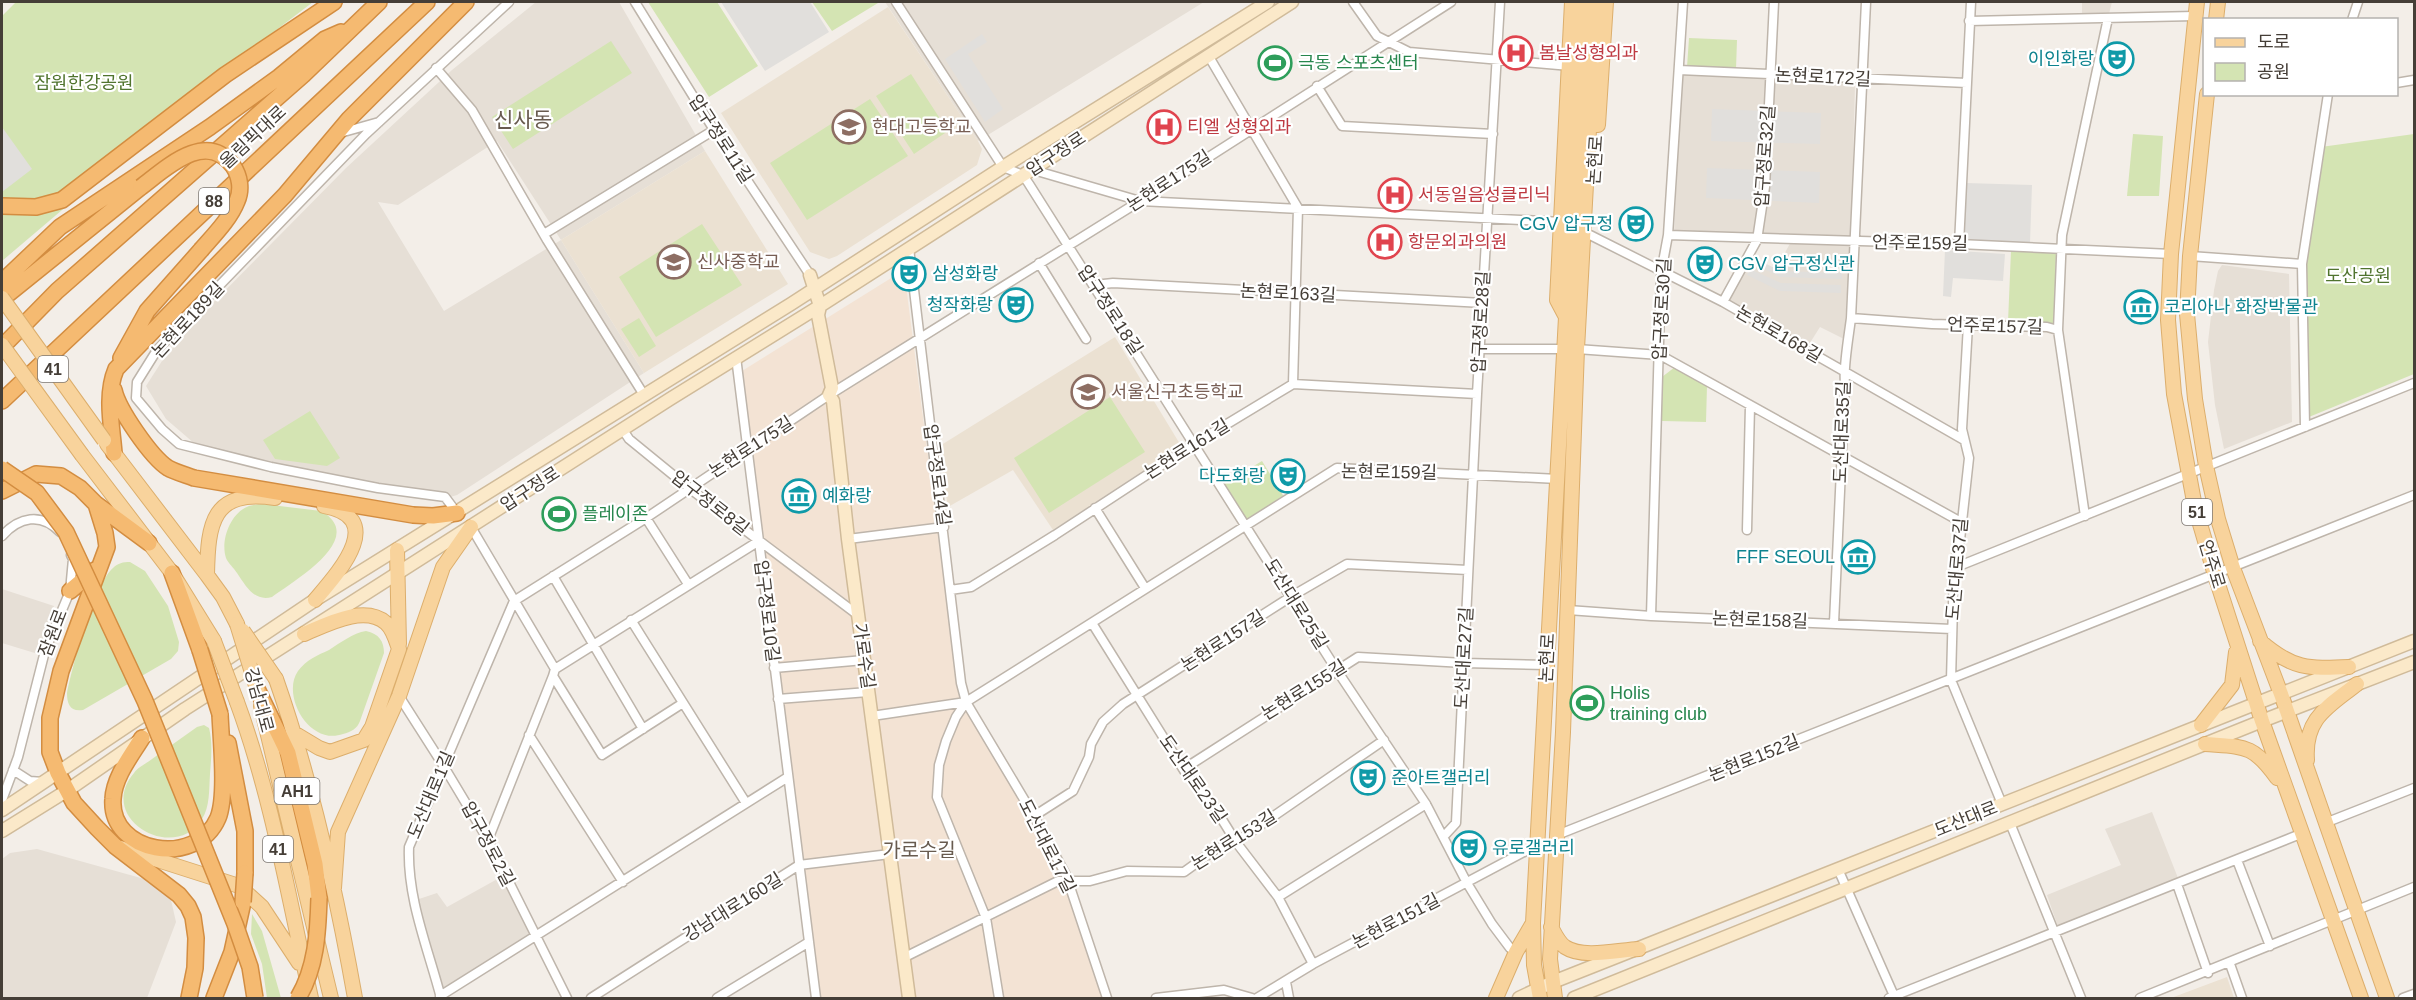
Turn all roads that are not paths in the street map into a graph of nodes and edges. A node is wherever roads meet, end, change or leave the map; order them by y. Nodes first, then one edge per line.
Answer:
1 (334, 2) edge
2 (379, 2) edge
3 (427, 2) edge
4 (466, 2) edge
5 (509, 2) edge
6 (635, 2) edge
7 (896, 2) edge
8 (1268, 2) edge
9 (1292, 2) edge
10 (1353, 2) edge
11 (1450, 2) edge
12 (1500, 2) edge
13 (1572, 2) edge
14 (1584, 2) edge
15 (1596, 2) edge
16 (1606, 2) edge
17 (1683, 2) edge
18 (1774, 2) edge
19 (1866, 2) edge
20 (1971, 2) edge
21 (2197, 2) edge
22 (2218, 2) edge
23 (2358, 2) edge
24 (2195, 16) junction
25 (2108, 18) junction
26 (2216, 18) edge
27 (2353, 18) edge
28 (1970, 21) junction
29 (352, 27) junction
30 (1387, 43) junction
31 (1208, 55) junction
32 (1497, 60) junction
33 (1570, 66) junction
34 (436, 68) junction
35 (1678, 70) junction
36 (1771, 74) junction
37 (1861, 79) junction
38 (2415, 80) edge
39 (1966, 83) junction
40 (2398, 83) edge
41 (1317, 86) junction
42 (2207, 96) edge
43 (2328, 96) edge
44 (380, 122) junction
45 (1252, 128) junction
46 (714, 130) junction
47 (336, 134) junction
48 (1493, 134) junction
49 (1003, 167) junction
50 (1028, 172) junction
51 (1140, 201) junction
52 (2, 206) edge
53 (1298, 208) junction
54 (1487, 219) junction
55 (1562, 222) junction
56 (1590, 234) junction
57 (1668, 236) junction
58 (545, 237) junction
59 (1757, 240) junction
60 (1855, 242) junction
61 (1959, 244) junction
62 (1068, 245) junction
63 (909, 248) junction
64 (2063, 248) junction
65 (2171, 254) junction
66 (2190, 256) junction
67 (1039, 263) junction
68 (2302, 264) junction
69 (1661, 273) junction
70 (810, 275) joint
71 (2, 282) edge
72 (1094, 285) junction
73 (815, 288) junction
74 (1296, 292) junction
75 (2, 298) edge
76 (1574, 298) junction
77 (1723, 302) junction
78 (1483, 303) junction
79 (819, 311) junction
80 (1572, 317) junction
81 (1851, 318) junction
82 (1968, 325) junction
83 (2058, 330) junction
84 (1086, 339) dead end
85 (918, 340) junction
86 (2, 346) edge
87 (1481, 349) junction
88 (1571, 349) junction
89 (1660, 355) junction
90 (736, 357) junction
91 (1844, 372) junction
92 (114, 374) junction
93 (2415, 383) edge
94 (1293, 384) junction
95 (1477, 394) junction
96 (644, 395) junction
97 (829, 395) junction
98 (2, 401) edge
99 (1750, 406) junction
100 (653, 410) junction
101 (2305, 427) junction
102 (623, 430) junction
103 (1964, 440) junction
104 (1194, 444) junction
105 (747, 449) junction
106 (114, 453) junction
107 (1841, 454) junction
108 (2206, 466) junction
109 (2, 469) edge
110 (2188, 474) junction
111 (1473, 475) junction
112 (1558, 479) junction
113 (689, 488) junction
114 (2, 491) edge
115 (2415, 495) edge
116 (96, 504) junction
117 (1095, 508) junction
118 (457, 513) junction
119 (2085, 516) junction
120 (646, 518) junction
121 (1961, 522) junction
122 (1245, 525) junction
123 (471, 527) junction
124 (944, 527) junction
125 (1747, 530) dead end
126 (2, 536) edge
127 (848, 539) junction
128 (759, 541) junction
129 (149, 543) junction
130 (397, 550) junction
131 (102, 564) junction
132 (1954, 568) junction
133 (2233, 568) junction
134 (1468, 570) junction
135 (172, 573) junction
136 (398, 573) junction
137 (207, 575) junction
138 (2215, 575) junction
139 (553, 576) junction
140 (687, 584) junction
141 (1145, 588) junction
142 (950, 590) junction
143 (70, 591) junction
144 (1292, 596) junction
145 (315, 600) junction
146 (514, 601) junction
147 (1568, 610) junction
148 (858, 615) junction
149 (1651, 616) junction
150 (631, 620) junction
151 (1092, 622) junction
152 (1834, 623) junction
153 (237, 624) junction
154 (1952, 629) junction
155 (304, 634) junction
156 (2259, 640) junction
157 (2236, 641) junction
158 (2415, 641) edge
159 (592, 644) junction
160 (399, 649) junction
161 (864, 660) junction
162 (2415, 662) edge
163 (1464, 663) junction
164 (1547, 665) junction
165 (2349, 667) junction
166 (774, 668) junction
167 (1336, 669) junction
168 (554, 672) junction
169 (1951, 680) junction
170 (2357, 684) junction
171 (257, 689) junction
172 (868, 692) junction
173 (2281, 694) junction
174 (1138, 695) junction
175 (399, 696) junction
176 (778, 699) junction
177 (966, 702) junction
178 (683, 703) junction
179 (2257, 703) junction
180 (2287, 712) junction
181 (220, 714) junction
182 (872, 716) junction
183 (2262, 721) junction
184 (2201, 725) junction
185 (643, 729) junction
186 (294, 733) junction
187 (529, 735) junction
188 (142, 738) junction
189 (1383, 740) junction
190 (2205, 744) junction
191 (443, 765) junction
192 (13, 770) junction
193 (1185, 772) junction
194 (58, 773) junction
195 (788, 777) junction
196 (2308, 777) junction
197 (44, 782) junction
198 (2415, 788) edge
199 (68, 790) junction
200 (2288, 794) junction
201 (2, 800) edge
202 (746, 802) junction
203 (1426, 804) junction
204 (2002, 804) junction
205 (2, 810) edge
206 (1034, 816) junction
207 (2010, 823) junction
208 (2325, 823) junction
209 (2, 831) edge
210 (2302, 833) junction
211 (1444, 836) junction
212 (1557, 836) junction
213 (488, 840) junction
214 (1236, 842) junction
215 (1536, 845) junction
216 (115, 846) junction
217 (890, 854) junction
218 (2237, 860) junction
219 (799, 865) junction
220 (1838, 869) junction
221 (1068, 880) junction
222 (623, 882) junction
223 (1467, 883) junction
224 (2177, 884) junction
225 (2415, 887) edge
226 (334, 888) junction
227 (1848, 888) junction
228 (1278, 897) junction
229 (2356, 910) junction
230 (986, 918) junction
231 (2334, 920) junction
232 (1533, 923) junction
233 (1551, 927) junction
234 (2053, 933) junction
235 (536, 937) junction
236 (809, 942) junction
237 (2270, 946) junction
238 (1639, 949) junction
239 (1516, 952) junction
240 (903, 958) junction
241 (1313, 964) junction
242 (2230, 964) junction
243 (305, 973) junction
244 (2208, 973) junction
245 (1286, 982) junction
246 (1553, 982) junction
247 (1539, 994) edge
248 (2415, 994) edge
249 (1201, 995) edge
250 (440, 997) edge
251 (1893, 998) edge
252 (189, 999) edge
253 (214, 999) edge
254 (255, 999) edge
255 (298, 999) edge
256 (311, 999) edge
257 (331, 999) edge
258 (355, 999) edge
259 (567, 999) edge
260 (591, 999) edge
261 (717, 999) edge
262 (816, 999) edge
263 (909, 999) edge
264 (999, 999) edge
265 (1107, 999) edge
266 (1156, 999) edge
267 (1252, 999) edge
268 (1257, 999) edge
269 (1289, 999) edge
270 (1496, 999) edge
271 (1519, 999) edge
272 (1555, 999) edge
273 (1574, 999) edge
274 (2081, 999) edge
275 (2140, 999) edge
276 (2242, 999) edge
277 (2361, 999) edge
278 (2387, 999) edge
279 (2403, 999) edge

1 - 52 highway
2 - 29 highway, 올림픽대로 / 88
3 - 98 highway, 올림픽대로 / 88
4 - 47 highway
5 - 34 street, 논현로189길
6 - 46 street, 압구정로11길
7 - 49 street
8 - 49 main road, 압구정로
9 - 31 main road, 압구정로
10 - 30 street
11 - 30 street, 논현로175길
12 - 32 street, 압구정로28길
13 - 33 main road, 논현로
14 - 76 main road, 논현로
15 - 76 main road, 논현로
16 - 56 main road, 논현로
17 - 35 street, 압구정로30길
18 - 36 street, 압구정로32길
19 - 37 street, 도산대로35길
20 - 28 street
21 - 24 main road, 언주로 / 51
22 - 26 main road
23 - 27 street
24 - 25 street
24 - 65 main road, 언주로 / 51
25 - 28 street
25 - 64 street, 언주로157길
28 - 39 street
29 - 71 highway
29 - 86 highway, 올림픽대로 / 88
30 - 32 street
30 - 41 street, 논현로175길
31 - 45 street
31 - 50 main road, 압구정로
32 - 33 street
32 - 48 street, 압구정로28길
33 - 55 main road, 논현로
34 - 44 street, 논현로189길
34 - 58 street
35 - 36 street, 논현로172길
35 - 57 street, 압구정로30길
36 - 37 street, 논현로172길
36 - 59 street, 압구정로32길
37 - 39 street, 논현로172길
37 - 60 street, 도산대로35길
38 - 40 street
39 - 61 street
41 - 45 street, 논현로175길
41 - 48 street
42 - 66 main road, 언주로 / 51
43 - 68 street
44 - 47 street
44 - 118 street, 논현로189길
45 - 51 street, 논현로175길
45 - 53 street
46 - 58 street
46 - 70 street, 압구정로11길
47 - 92 highway
48 - 54 street, 압구정로28길
49 - 50 street
49 - 73 main road, 압구정로
50 - 51 street
50 - 62 street, 압구정로18길
50 - 63 main road, 압구정로
51 - 53 street
51 - 62 street, 논현로175길
53 - 54 street
53 - 74 street
54 - 55 street
54 - 78 street, 압구정로28길
55 - 80 main road, 논현로
56 - 69 street, 논현로168길
56 - 80 main road, 논현로
57 - 59 street, 언주로159길
57 - 69 street, 압구정로30길
58 - 96 street
59 - 60 street, 언주로159길
59 - 77 street, 압구정로32길
60 - 61 street, 언주로159길
60 - 81 street, 도산대로35길
61 - 64 street, 언주로159길
62 - 67 street, 논현로175길
62 - 72 street, 압구정로18길
63 - 79 main road, 압구정로
63 - 85 street, 압구정로14길
64 - 65 street, 언주로159길
64 - 83 street, 언주로157길
65 - 110 main road, 언주로 / 51
66 - 68 street
66 - 108 main road, 언주로 / 51
67 - 84 street
67 - 85 street, 논현로175길
68 - 101 street
69 - 77 street, 논현로168길
69 - 89 street, 압구정로30길
70 - 73 main road
72 - 74 street, 논현로163길
72 - 104 street, 압구정로18길
73 - 79 main road
73 - 96 main road, 압구정로
74 - 78 street, 논현로163길
74 - 94 street
75 - 92 highway, bridge
75 - 106 main road, 강남대로 / 41, bridge
76 - 80 main road, 논현로
77 - 91 street, 논현로168길
78 - 87 street, 압구정로28길
79 - 90 main road, 압구정로
79 - 97 main road, 가로수길
80 - 88 main road, 논현로
81 - 82 street, 언주로157길
81 - 91 street, 도산대로35길
82 - 83 street, 언주로157길
82 - 103 street, 도산대로37길
83 - 119 street
85 - 97 street, 논현로175길
85 - 124 street, 압구정로14길
86 - 129 main road, 강남대로 / 41, bridge
87 - 88 street
87 - 95 street, 압구정로28길
88 - 89 street
88 - 112 main road, 논현로
88 - 147 main road, 논현로
89 - 99 street
89 - 149 street, 압구정로30길
90 - 100 main road, 압구정로
90 - 105 street, 압구정로10길
91 - 103 street, 논현로168길
91 - 107 street, 도산대로35길
92 - 106 highway
92 - 118 highway
93 - 101 street
94 - 95 street
94 - 104 street, 논현로161길
95 - 111 street, 압구정로28길
96 - 100 main road
96 - 118 main road, 압구정로
97 - 105 street, 논현로175길
97 - 127 main road, 가로수길
99 - 107 street
99 - 125 street
100 - 102 main road, 압구정로
101 - 108 street
102 - 113 street, 압구정로8길
102 - 123 main road, 압구정로
103 - 121 street, 도산대로37길
104 - 117 street, 논현로161길
104 - 122 street, 압구정로18길
105 - 113 street, 논현로175길
105 - 128 street, 압구정로10길
106 - 137 main road, 강남대로 / 41
107 - 121 street
107 - 152 street, 도산대로35길
108 - 110 street
108 - 133 main road, 언주로 / 51
109 - 254 highway, bridge
110 - 119 street
110 - 138 main road, 언주로 / 51
111 - 112 street, 논현로159길
111 - 122 street, 논현로159길
111 - 134 street, 도산대로27길
112 - 164 main road, 논현로
113 - 120 street, 논현로175길
113 - 128 street, 압구정로8길
114 - 116 highway
115 - 133 street, 논현로152길
116 - 129 highway
116 - 131 highway
117 - 141 street
117 - 142 street, 논현로161길
118 - 130 main road, 압구정로
119 - 132 street
120 - 139 street, 논현로175길
120 - 140 street
121 - 132 street, 도산대로37길
122 - 141 street, 논현로159길
122 - 144 street, 도산대로25길
123 - 136 main road, 압구정로
123 - 146 street
123 - 175 main road
124 - 127 street
124 - 142 street, 압구정로14길
126 - 143 street, 잠원로
127 - 148 main road, 가로수길
128 - 140 street
128 - 148 street, 압구정로8길
128 - 166 street, 압구정로10길
129 - 135 main road, 강남대로 / 41
130 - 136 main road
130 - 145 main road, 압구정로
131 - 143 highway
131 - 194 highway
132 - 154 street, 도산대로37길
133 - 138 street, 논현로152길
133 - 156 main road, 언주로 / 51
134 - 144 street, 논현로157길
134 - 163 street, 도산대로27길
135 - 181 highway, bridge
135 - 243 main road, 강남대로 / 41, bridge
136 - 155 main road, 압구정로
136 - 160 main road
137 - 145 main road
137 - 153 main road, 강남대로 / 41
138 - 157 main road, 언주로 / 51
138 - 169 street, 논현로152길
139 - 146 street, 논현로175길
139 - 159 street
140 - 150 street
141 - 151 street, 논현로159길
142 - 177 street, 압구정로14길
143 - 192 street, 잠원로
144 - 167 street, 도산대로25길
144 - 174 street, 논현로157길
145 - 194 main road, 압구정로
146 - 168 street
146 - 191 street, 도산대로1길
147 - 149 street, 논현로158길
147 - 212 main road, 논현로
148 - 161 main road, 가로수길
149 - 152 street, 논현로158길
150 - 159 street
150 - 178 street
151 - 174 street, 도산대로23길
151 - 177 street, 논현로159길
152 - 154 street, 논현로158길
153 - 171 main road, 강남대로 / 41, bridge
153 - 186 main road, bridge
154 - 169 street, 도산대로37길
155 - 160 main road
155 - 188 main road, 압구정로
156 - 165 main road
156 - 173 main road, 언주로 / 51
157 - 179 main road, 언주로 / 51
157 - 184 main road
158 - 165 main road, 도산대로
159 - 168 street
159 - 185 street
160 - 186 main road
161 - 166 street
161 - 172 main road, 가로수길
162 - 170 main road, 도산대로
163 - 164 street, 논현로155길
163 - 167 street, 논현로155길
163 - 211 street, 도산대로27길
164 - 215 main road, 논현로
165 - 173 main road, 도산대로
166 - 176 street, 압구정로10길
167 - 189 street, 도산대로25길
167 - 193 street, 논현로155길
168 - 185 street
168 - 187 street
169 - 204 street, 도산대로37길
169 - 212 street, 논현로152길
170 - 180 main road, 도산대로
170 - 196 main road
171 - 255 highway, AH1, bridge
171 - 257 main road, 강남대로
172 - 176 street
172 - 182 main road, 가로수길
173 - 179 main road, 도산대로
173 - 180 main road, 언주로 / 51
174 - 193 street, 도산대로23길
174 - 206 street, 논현로157길
175 - 191 street, 압구정로2길
175 - 226 main road
176 - 195 street, 압구정로10길
177 - 182 street, 논현로159길
177 - 206 street, 도산대로17길
177 - 230 street
178 - 185 street
178 - 202 street
179 - 183 main road, 언주로 / 51
179 - 184 main road, 도산대로
180 - 183 main road, 도산대로
180 - 196 main road, 언주로 / 51
181 - 188 highway
181 - 253 highway, bridge
182 - 217 main road, 가로수길
183 - 190 main road, 도산대로
183 - 200 main road, 언주로 / 51
184 - 204 main road, 도산대로
186 - 226 main road
187 - 213 street
187 - 222 street
188 - 199 main road
189 - 203 street, 도산대로25길
189 - 214 street, 논현로153길
190 - 200 main road
190 - 207 main road, 도산대로
191 - 213 street, 압구정로2길
191 - 250 street, 도산대로1길
192 - 197 street
192 - 201 street, 잠원로
193 - 214 street, 도산대로23길
194 - 197 main road
194 - 199 highway
195 - 202 street
195 - 219 street, 압구정로10길
196 - 208 main road, 언주로 / 51
197 - 205 main road
198 - 208 street
199 - 209 main road
199 - 216 highway
200 - 210 main road, 언주로 / 51
202 - 222 street
203 - 211 street, 도산대로25길
203 - 228 street
204 - 220 main road, 도산대로
206 - 221 street, 도산대로17길
207 - 227 main road, 도산대로
207 - 234 street
208 - 229 main road, 언주로 / 51
210 - 218 street
210 - 231 main road, 언주로 / 51
211 - 223 street, 도산대로25길
212 - 233 main road, 논현로
213 - 235 street, 압구정로2길
214 - 221 street, 논현로153길
214 - 228 street, 도산대로23길
215 - 223 street, 논현로151길
215 - 232 main road, 논현로
216 - 243 main road
216 - 252 highway
217 - 219 street, 강남대로160길
217 - 240 main road, 가로수길
218 - 224 street
218 - 237 street
219 - 236 street, 압구정로10길
219 - 260 street, 강남대로160길
220 - 227 street
220 - 238 main road, 도산대로
221 - 230 street, 논현로153길
221 - 265 street, 도산대로17길
222 - 235 street
223 - 239 street, 도산대로25길
223 - 241 street, 논현로151길
224 - 234 street
224 - 244 street
225 - 229 street
226 - 258 main road
227 - 251 street
227 - 273 main road, 도산대로
228 - 241 street, 도산대로23길
229 - 231 street
229 - 278 main road, 언주로 / 51
230 - 240 street, 논현로153길
230 - 264 street
231 - 237 street
231 - 277 main road, 언주로 / 51
232 - 239 main road
232 - 247 main road, 논현로
233 - 238 main road
233 - 246 main road, 논현로
234 - 251 street
234 - 274 street
235 - 250 street
235 - 259 street, 압구정로2길
236 - 261 street
236 - 262 street, 압구정로10길
237 - 242 street
238 - 246 main road, 도산대로
239 - 270 main road
240 - 263 main road, 가로수길
241 - 245 street, 논현로151길
242 - 244 street
242 - 276 street
243 - 256 main road, 강남대로 / 41
244 - 275 street
245 - 268 street, 논현로151길
245 - 269 street
246 - 247 main road, 도산대로
246 - 272 main road, 논현로
247 - 271 main road, 도산대로
248 - 279 street
249 - 266 street
249 - 267 street

